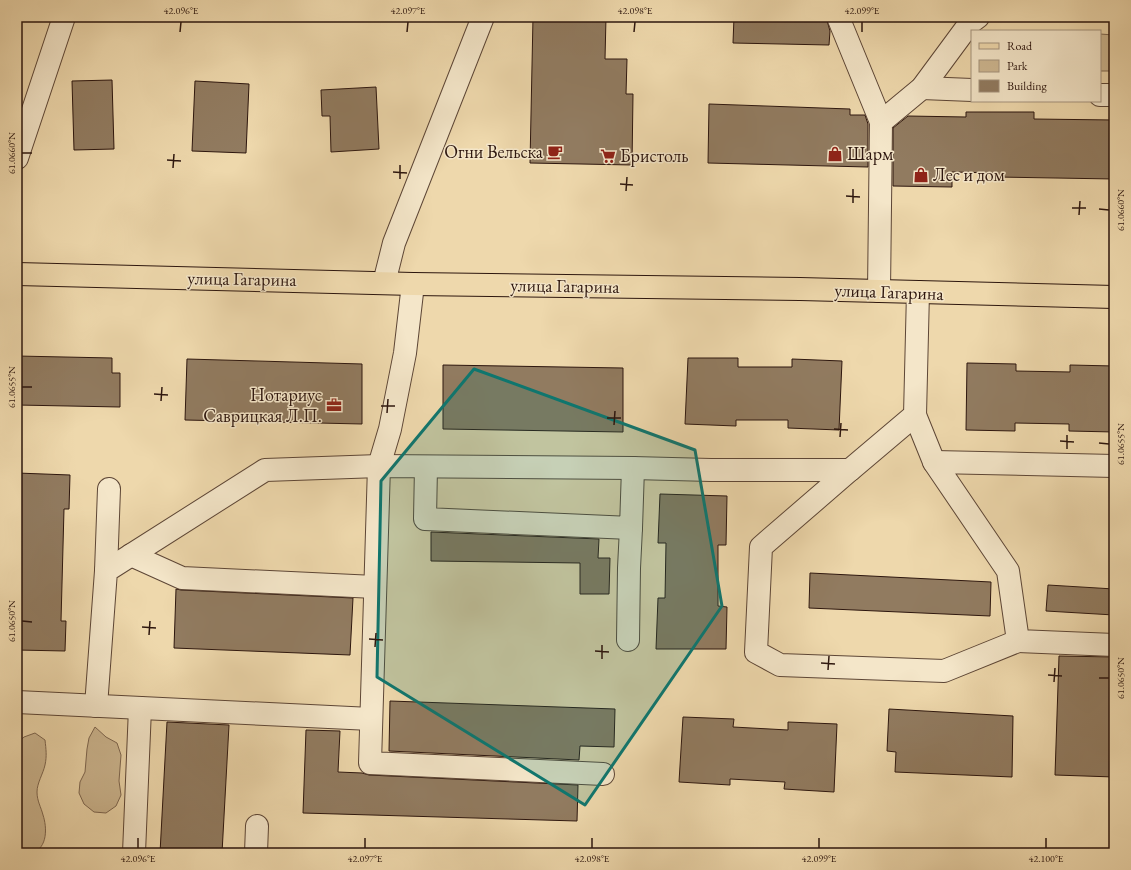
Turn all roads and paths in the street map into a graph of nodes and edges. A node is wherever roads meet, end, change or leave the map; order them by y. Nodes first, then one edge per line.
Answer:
1 (64, 17) edge
2 (483, 17) edge
3 (838, 17) edge
4 (978, 17) edge
5 (922, 88) junction
6 (971, 90) edge
7 (1101, 94) edge
8 (1114, 95) edge
9 (881, 122) junction
10 (17, 158) edge
11 (17, 274) edge
12 (384, 283) junction
13 (413, 284) junction
14 (879, 291) junction
15 (918, 292) junction
16 (1114, 298) edge
17 (916, 414) junction
18 (934, 462) junction
19 (379, 466) junction
20 (1114, 466) edge
21 (426, 467) junction
22 (633, 468) junction
23 (850, 470) junction
24 (109, 489) dead end
25 (631, 528) junction
26 (131, 555) junction
27 (106, 571) junction
28 (375, 587) junction
29 (628, 640) dead end
30 (1018, 641) junction
31 (1114, 645) edge
32 (17, 702) edge
33 (96, 706) junction
34 (140, 708) junction
35 (371, 719) junction
36 (603, 774) dead end
37 (257, 826) dead end
38 (134, 853) edge
39 (256, 853) edge

1 - 10 street
2 - 12 street
3 - 9 street
4 - 5 street
5 - 6 street
5 - 9 street
7 - 8 street
9 - 14 street
11 - 12 main road, улица Гагарина
12 - 13 main road, улица Гагарина
13 - 14 main road, улица Гагарина
13 - 19 street
14 - 15 main road, улица Гагарина
15 - 16 main road, улица Гагарина
15 - 17 street
17 - 18 street
17 - 23 street
18 - 20 street
18 - 30 street
19 - 21 street
19 - 26 street
19 - 28 street
21 - 22 street
21 - 25 street
22 - 23 street
22 - 25 street
23 - 30 street
24 - 27 street
25 - 29 street
26 - 27 street
26 - 28 street
27 - 33 street
28 - 35 street
30 - 31 street
32 - 33 street
33 - 34 street
34 - 35 street
34 - 38 street
35 - 36 street
37 - 39 street

